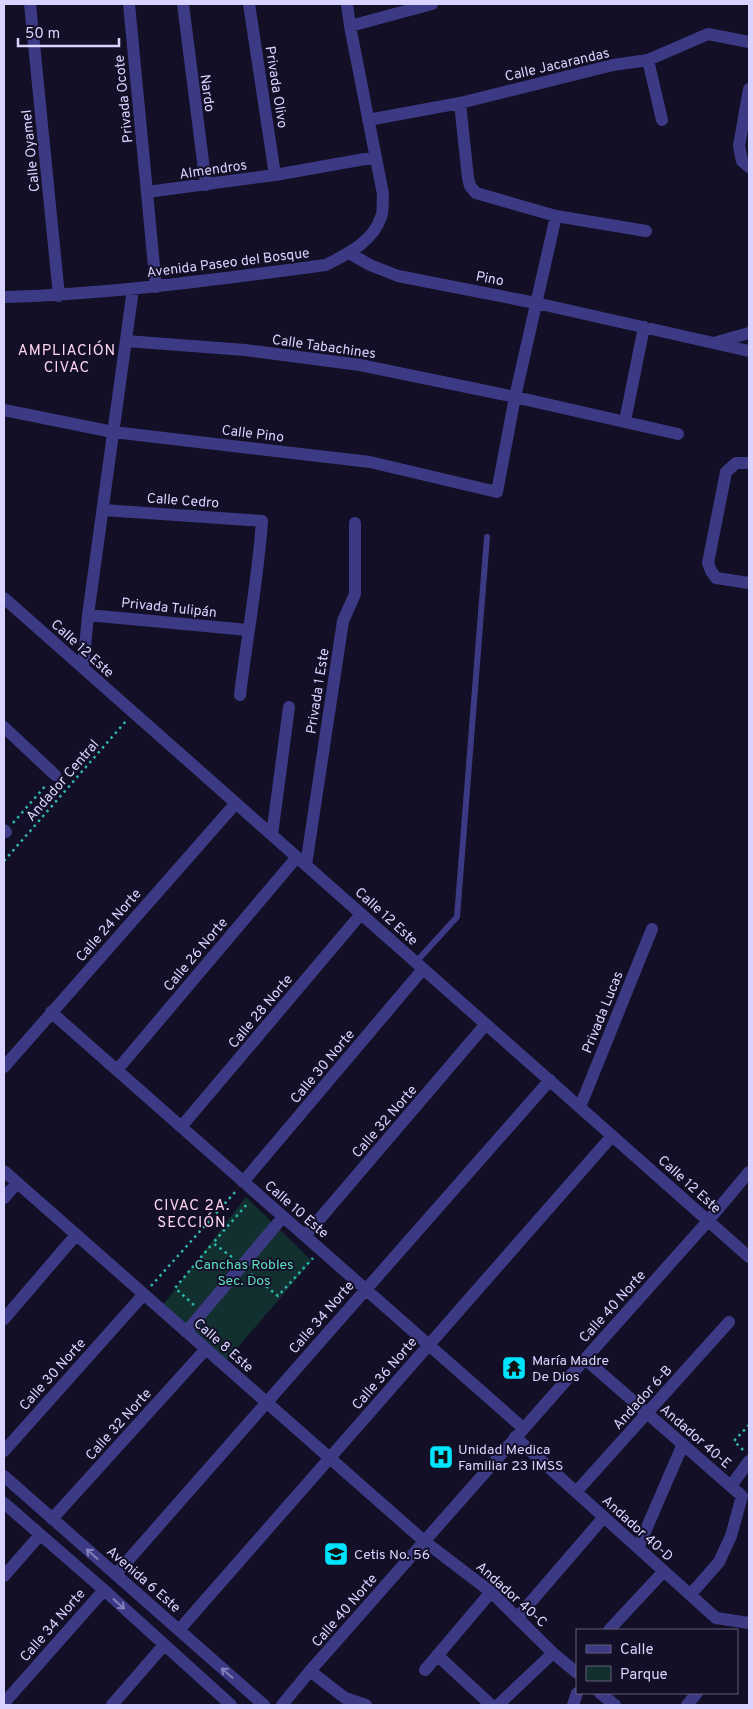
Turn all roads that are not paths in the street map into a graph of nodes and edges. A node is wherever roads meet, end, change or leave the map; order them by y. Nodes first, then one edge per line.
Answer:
1 (30, 4) edge
2 (129, 4) edge
3 (183, 4) edge
4 (249, 4) edge
5 (347, 4) edge
6 (432, 4) edge
7 (350, 26) junction
8 (749, 42) edge
9 (648, 60) junction
10 (749, 89) edge
11 (460, 103) junction
12 (368, 120) junction
13 (662, 120) dead end
14 (376, 157) junction
15 (749, 167) edge
16 (275, 175) junction
17 (206, 185) junction
18 (147, 192) junction
19 (556, 216) junction
20 (646, 231) dead end
21 (349, 252) junction
22 (156, 287) junction
23 (133, 289) junction
24 (60, 296) junction
25 (4, 297) edge
26 (536, 302) junction
27 (644, 327) junction
28 (749, 333) edge
29 (126, 341) junction
30 (712, 342) junction
31 (749, 351) edge
32 (515, 397) junction
33 (4, 410) edge
34 (625, 422) junction
35 (113, 432) junction
36 (678, 434) dead end
37 (749, 463) edge
38 (103, 510) junction
39 (356, 523) dead end
40 (487, 537) dead end
41 (749, 583) edge
42 (4, 598) edge
43 (88, 614) junction
44 (248, 630) junction
45 (84, 668) junction
46 (240, 695) dead end
47 (289, 707) dead end
48 (4, 727) edge
49 (55, 774) road end
50 (236, 803) junction
51 (272, 835) junction
52 (301, 861) junction
53 (362, 914) junction
54 (652, 929) dead end
55 (420, 966) junction
56 (51, 1012) junction
57 (486, 1024) junction
58 (4, 1067) edge
59 (117, 1070) junction
60 (550, 1080) junction
61 (580, 1107) junction
62 (181, 1127) junction
63 (612, 1136) junction
64 (4, 1171) edge
65 (749, 1172) edge
66 (243, 1182) junction
67 (17, 1183) junction
68 (4, 1198) edge
69 (283, 1217) junction
70 (708, 1221) junction
71 (76, 1235) junction
72 (305, 1236) junction
73 (749, 1257) edge
74 (366, 1290) junction
75 (144, 1294) junction
76 (4, 1319) edge
77 (730, 1322) dead end
78 (186, 1332) junction
79 (428, 1345) junction
80 (206, 1349) junction
81 (585, 1358) junction
82 (266, 1402) junction
83 (647, 1413) junction
84 (519, 1433) junction
85 (682, 1444) junction
86 (4, 1451) edge
87 (747, 1456) edge
88 (330, 1458) junction
89 (4, 1476) edge
90 (730, 1486) junction
91 (576, 1492) junction
92 (4, 1503) edge
93 (604, 1517) junction
94 (52, 1519) junction
95 (40, 1535) junction
96 (424, 1541) junction
97 (638, 1548) junction
98 (664, 1572) junction
99 (116, 1574) junction
100 (4, 1576) edge
101 (104, 1590) junction
102 (491, 1592) junction
103 (690, 1595) junction
104 (517, 1618) junction
105 (749, 1623) edge
106 (714, 1624) edge
107 (610, 1629) edge
108 (179, 1630) junction
109 (164, 1645) junction
110 (553, 1653) junction
111 (437, 1655) junction
112 (424, 1670) dead end
113 (310, 1671) junction
114 (576, 1672) edge
115 (601, 1694) edge
116 (696, 1694) edge
117 (4, 1703) edge
118 (227, 1704) edge
119 (112, 1705) edge
120 (264, 1705) edge
121 (282, 1705) edge
122 (366, 1705) edge
123 (491, 1705) edge
124 (498, 1705) edge
125 (615, 1705) edge
126 (686, 1705) edge

1 - 24 street, Calle Oyamel
2 - 18 street, Privada Ocote
3 - 17 street, Nardo
4 - 16 street, Privada Olivo
5 - 7 street, Avenida Paseo del Bosque
6 - 7 street
7 - 12 street, Avenida Paseo del Bosque
8 - 9 street, Calle Jacarandas
9 - 11 street, Calle Jacarandas
9 - 13 street
10 - 15 street
11 - 12 street, Calle Jacarandas
11 - 19 street
12 - 14 street, Avenida Paseo del Bosque
14 - 16 street, Almendros
14 - 21 street, Avenida Paseo del Bosque
16 - 17 street, Almendros
17 - 18 street, Almendros
18 - 22 street
19 - 20 street
19 - 26 street
21 - 22 street, Avenida Paseo del Bosque
21 - 26 street, Pino
22 - 23 street, Avenida Paseo del Bosque
23 - 24 street
23 - 29 street, Avenida Paseo del Bosque
24 - 25 street
26 - 27 street, Pino
26 - 32 street
27 - 30 street, Pino
27 - 34 street
28 - 30 street
29 - 32 street, Calle Tabachines
29 - 35 street, Avenida Paseo del Bosque
30 - 31 street, Pino
32 - 34 street, Calle Tabachines
32 - 35 street, Calle Pino
33 - 35 street, Calle Pino
34 - 36 street, Calle Tabachines
35 - 38 street, Avenida Paseo del Bosque
37 - 41 street
38 - 43 street, Avenida Paseo del Bosque
38 - 44 street, Calle Cedro
39 - 52 street, Privada 1 Este
40 - 55 lane
42 - 45 street, Calle 12 Este
43 - 44 street, Privada Tulipán
43 - 45 street, Avenida Paseo del Bosque
44 - 46 street
45 - 50 street, Calle 12 Este
47 - 51 street
48 - 49 street
50 - 51 street, Calle 12 Este
50 - 56 street, Calle 24 Norte
51 - 52 street, Calle 12 Este
52 - 53 street, Calle 12 Este
52 - 59 street, Calle 26 Norte
53 - 55 street, Calle 12 Este
53 - 62 street, Calle 28 Norte
54 - 61 street, Privada Lucas
55 - 57 street, Calle 12 Este
55 - 66 street, Calle 30 Norte
56 - 58 street, Calle 24 Norte
56 - 59 street, Calle 10 Este
57 - 60 street, Calle 12 Este
57 - 72 street, Calle 32 Norte
59 - 62 street, Calle 10 Este
60 - 61 street, Calle 12 Este
60 - 74 street, Calle 34 Norte
61 - 63 street, Calle 12 Este
62 - 66 street, Calle 10 Este
63 - 70 street, Calle 12 Este
63 - 79 street, Calle 36 Norte
64 - 67 street, Calle 8 Este
65 - 70 street, Calle 40 Norte
66 - 69 street, Calle 10 Este
67 - 68 street
67 - 71 street, Calle 8 Este
69 - 72 street, Calle 10 Este
69 - 78 street
70 - 73 street, Calle 12 Este
70 - 81 street, Calle 40 Norte
71 - 75 street, Calle 8 Este
71 - 76 street
72 - 74 street, Calle 10 Este
74 - 79 street, Calle 10 Este
74 - 82 street, Calle 34 Norte
75 - 78 street, Calle 8 Este
75 - 86 street, Calle 30 Norte
77 - 83 street, Andador 6-B
78 - 80 street, Calle 8 Este
79 - 84 street, Calle 10 Este
79 - 88 street, Calle 36 Norte
80 - 82 street, Calle 8 Este
80 - 94 street, Calle 32 Norte
81 - 83 street, Andador 40-E
81 - 84 street, Calle 40 Norte
82 - 88 street, Calle 8 Este
82 - 99 street, Calle 34 Norte
83 - 85 street, Andador 40-E
83 - 91 street, Andador 6-B
84 - 91 street, Andador 40-D
84 - 96 street, Calle 40 Norte
85 - 90 street, Andador 40-E
85 - 97 street
87 - 90 street
88 - 96 street, Calle 8 Este
88 - 108 street, Calle 36 Norte
89 - 94 street, Avenida 6 Este
90 - 103 street, Andador 40-E
91 - 93 street, Andador 40-D
92 - 95 street
93 - 97 street, Andador 40-D
93 - 104 street
99 -> 94 street, Avenida 6 Este
95 - 100 street
95 - 101 street
96 - 102 street, Andador 40-C
96 - 113 street, Calle 40 Norte
97 - 98 street, Andador 40-D
98 - 103 street, Andador 40-D
98 - 107 street
99 - 108 street, Avenida 6 Este
101 -> 109 street
101 - 117 street, Calle 34 Norte
102 - 104 street, Andador 40-C
102 - 111 street
103 - 106 street, Andador 40-D
104 - 110 street, Andador 40-C
105 - 106 street, Andador 40-D
120 -> 108 street, Avenida 6 Este
109 - 118 street
109 - 119 street
110 - 114 street, Andador 40-C
110 - 124 street
111 - 112 street
111 - 123 street
113 - 121 street, Calle 40 Norte
113 - 122 street
115 - 125 street
116 - 126 street

